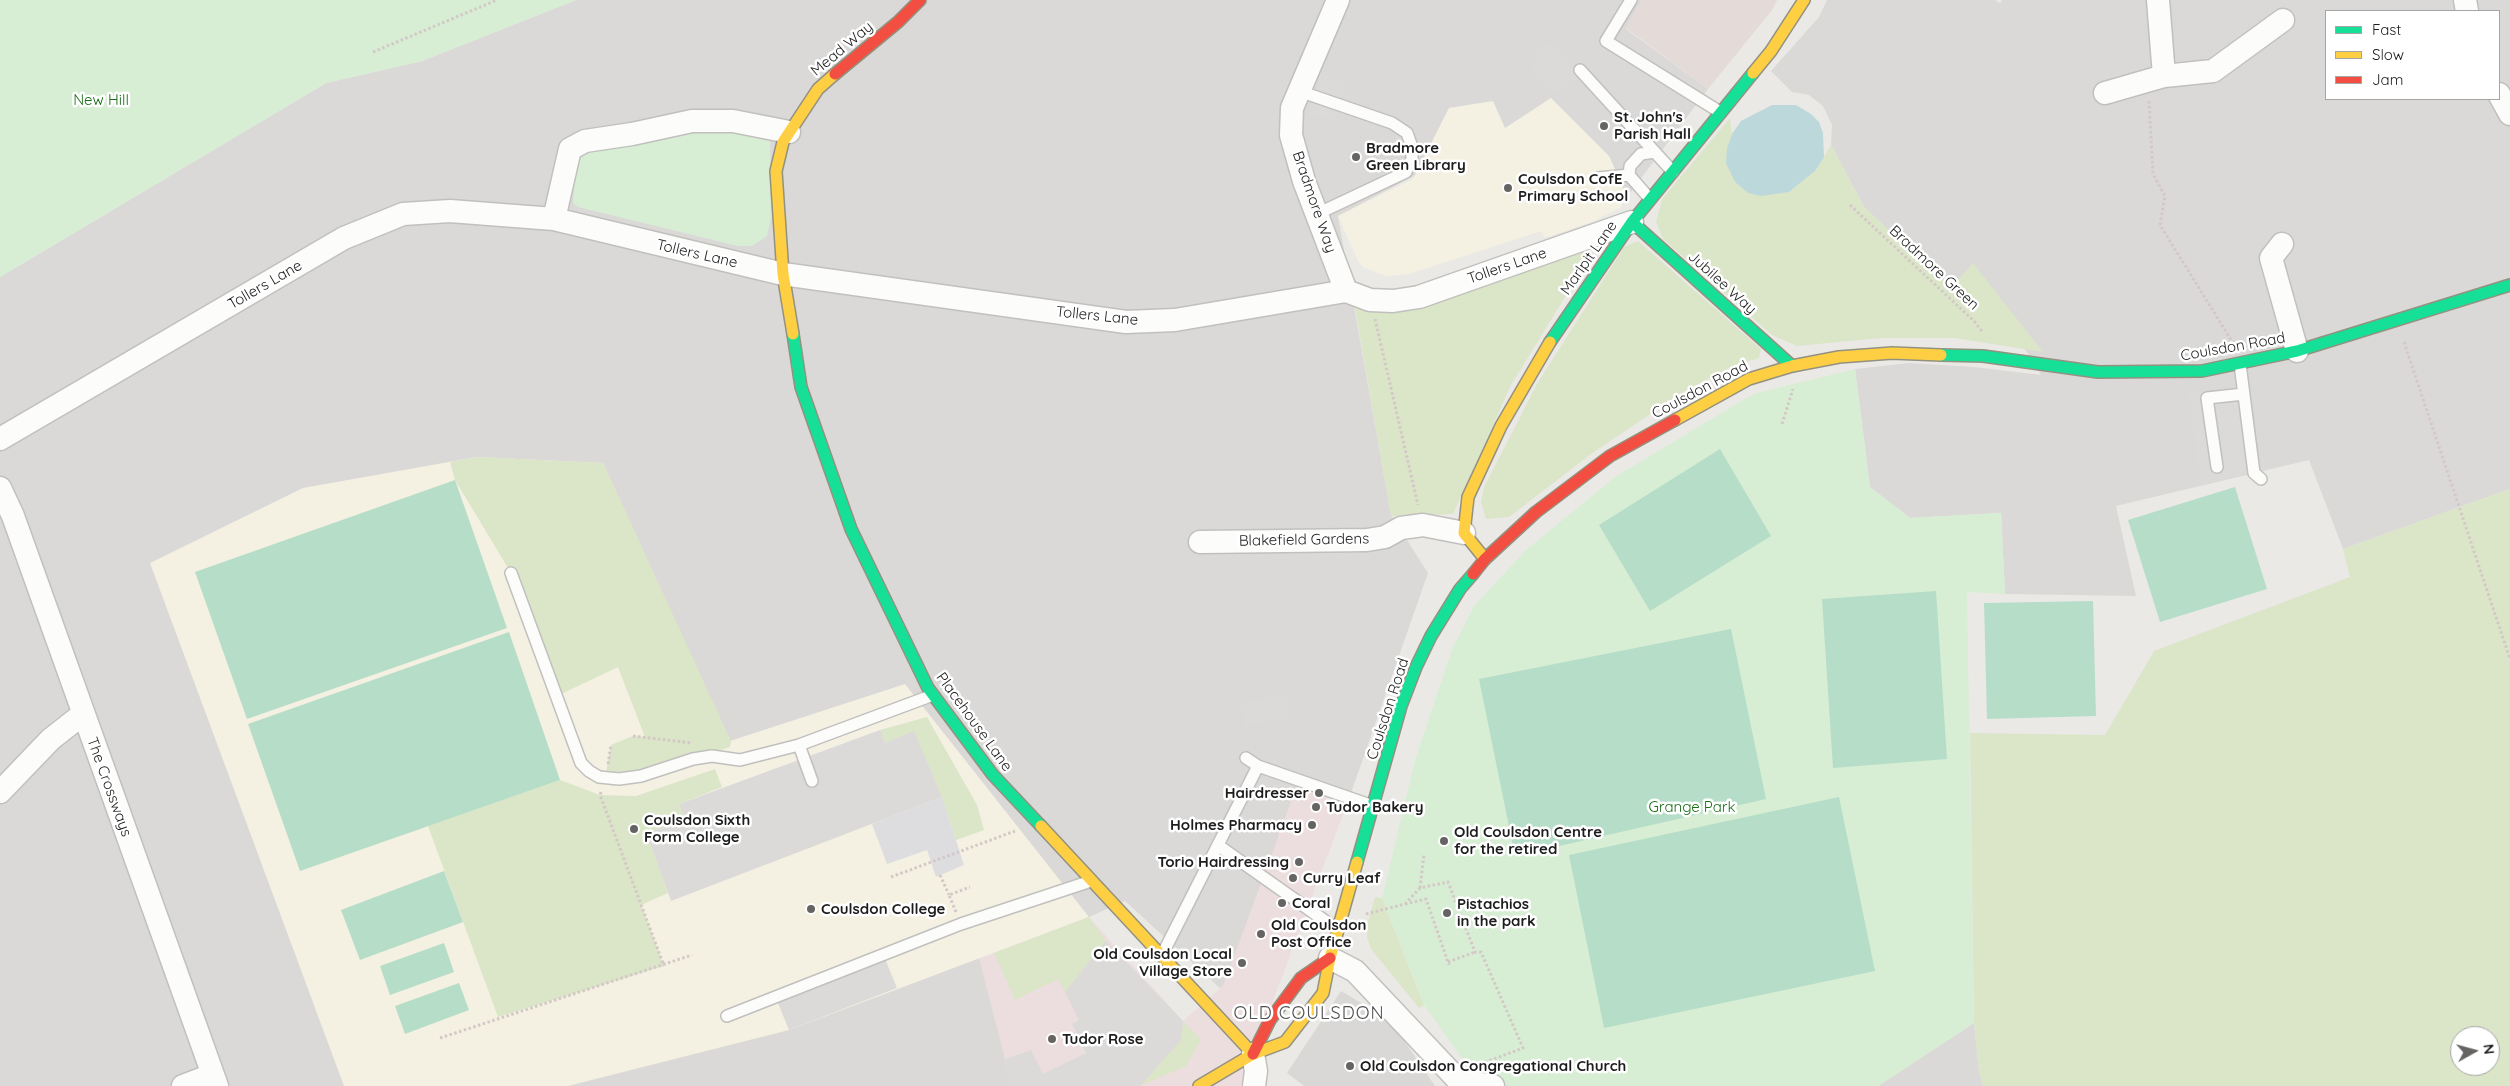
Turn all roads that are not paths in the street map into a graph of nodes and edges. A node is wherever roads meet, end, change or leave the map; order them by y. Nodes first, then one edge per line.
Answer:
1 (920, 0) edge
2 (1338, 0) edge
3 (1631, 0) edge
4 (1804, 0) edge
5 (2158, 0) edge
6 (2283, 20) dead end
7 (1580, 70) dead end
8 (2156, 78) junction
9 (1299, 91) junction
10 (2105, 93) dead end
11 (2500, 96) edge
12 (1720, 112) junction
13 (2510, 114) edge
14 (789, 132) junction
15 (1655, 152) junction
16 (1673, 172) junction
17 (1629, 176) junction
18 (1598, 178) dead end
19 (1650, 199) junction
20 (1317, 214) junction
21 (554, 219) junction
22 (1632, 222) junction
23 (2282, 244) dead end
24 (783, 274) junction
25 (2510, 284) edge
26 (1346, 291) junction
27 (2297, 351) junction
28 (2243, 363) junction
29 (1792, 366) junction
30 (2244, 394) junction
31 (0, 439) edge
32 (2217, 468) dead end
33 (2260, 479) dead end
34 (0, 488) edge
35 (1464, 533) junction
36 (1200, 542) dead end
37 (1484, 559) junction
38 (512, 574) dead end
39 (933, 695) junction
40 (83, 714) junction
41 (799, 745) junction
42 (1246, 758) dead end
43 (1258, 766) junction
44 (812, 781) dead end
45 (0, 792) edge
46 (1373, 806) junction
47 (1218, 846) junction
48 (1091, 881) junction
49 (1338, 930) junction
50 (1161, 956) junction
51 (1330, 958) junction
52 (727, 1016) dead end
53 (1253, 1054) junction
54 (215, 1080) edge
55 (1458, 1083) edge
56 (183, 1086) edge
57 (1199, 1086) edge
58 (1254, 1086) edge
59 (1493, 1086) edge

1 - 14 main road, Mead Way
2 - 9 street, Bradmore Way
3 - 12 lane
4 - 12 main road, Marlpit Lane
5 - 8 street
6 - 8 street
7 - 15 lane
8 - 10 street
9 - 20 street, Bradmore Way
9 - 20 lane
11 - 13 street
12 - 16 main road, Marlpit Lane
14 - 21 street
14 - 24 main road, Mead Way
15 - 16 lane
15 - 17 lane
16 - 19 main road, Marlpit Lane
17 - 18 lane
17 - 19 lane
19 - 22 main road, Marlpit Lane
20 - 26 street, Bradmore Way
21 - 24 street, Tollers Lane
21 - 31 street, Tollers Lane
22 - 26 street, Tollers Lane
22 - 29 main road, Jubilee Way
22 - 35 main road, Marlpit Lane
23 - 27 street
24 - 26 street, Tollers Lane
24 - 39 main road, Placehouse Lane
25 - 27 main road, Coulsdon Road
27 - 28 main road, Coulsdon Road
28 - 29 main road, Coulsdon Road
28 - 30 lane
29 - 37 main road, Coulsdon Road
30 - 32 lane
30 - 33 lane
34 - 40 street, The Crossways
35 - 36 street, Blakefield Gardens
35 - 37 main road
37 - 46 main road, Coulsdon Road
38 - 41 lane
39 - 41 lane
39 - 48 main road, Placehouse Lane
40 - 45 street
40 - 54 street, The Crossways
41 - 44 lane
42 - 43 lane
43 - 46 lane
43 - 47 lane
46 - 49 main road, Coulsdon Road
47 - 49 lane
47 - 50 lane
48 - 50 main road, Placehouse Lane
48 - 52 lane
49 - 51 main road, Coulsdon Road
50 - 53 main road, Placehouse Lane
51 - 53 main road
51 - 53 main road, Coulsdon Road
51 - 55 street
53 - 57 main road, Coulsdon Road
53 - 58 street
54 - 56 street
55 - 59 street

